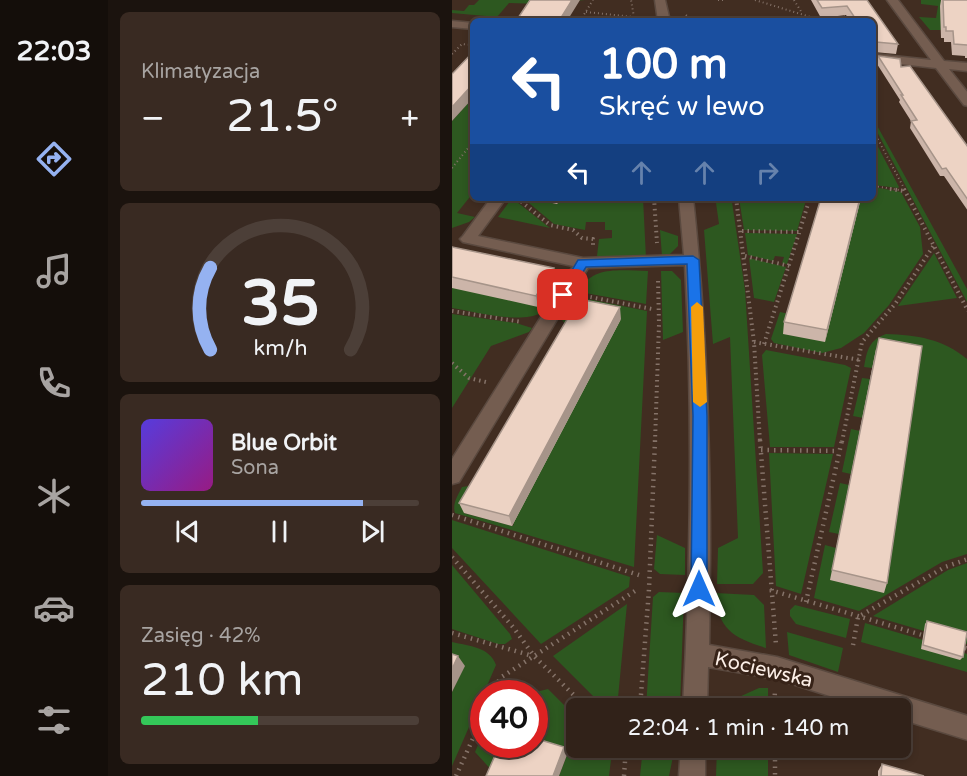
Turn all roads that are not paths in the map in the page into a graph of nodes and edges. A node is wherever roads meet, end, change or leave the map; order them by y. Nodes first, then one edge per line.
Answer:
1 (660, 0) edge
2 (892, 0) edge
3 (663, 18) edge
4 (452, 24) edge
5 (470, 26) edge
6 (876, 58) edge
7 (941, 65) junction
8 (968, 67) edge
9 (968, 102) edge
10 (496, 201) edge
11 (686, 201) edge
12 (460, 237) edge
13 (693, 260) junction
14 (591, 263) junction
15 (452, 476) edge
16 (698, 654) junction
17 (696, 698) edge
18 (968, 728) edge
19 (693, 758) edge
20 (692, 776) edge

1 - 3 street
2 - 7 street
4 - 5 street
6 - 7 street
7 - 8 street
7 - 9 street
10 - 12 street
11 - 13 street
12 - 14 street
13 - 14 street
13 - 16 street
14 - 15 street
16 - 17 street
16 - 18 street, Kociewska
19 - 20 street

